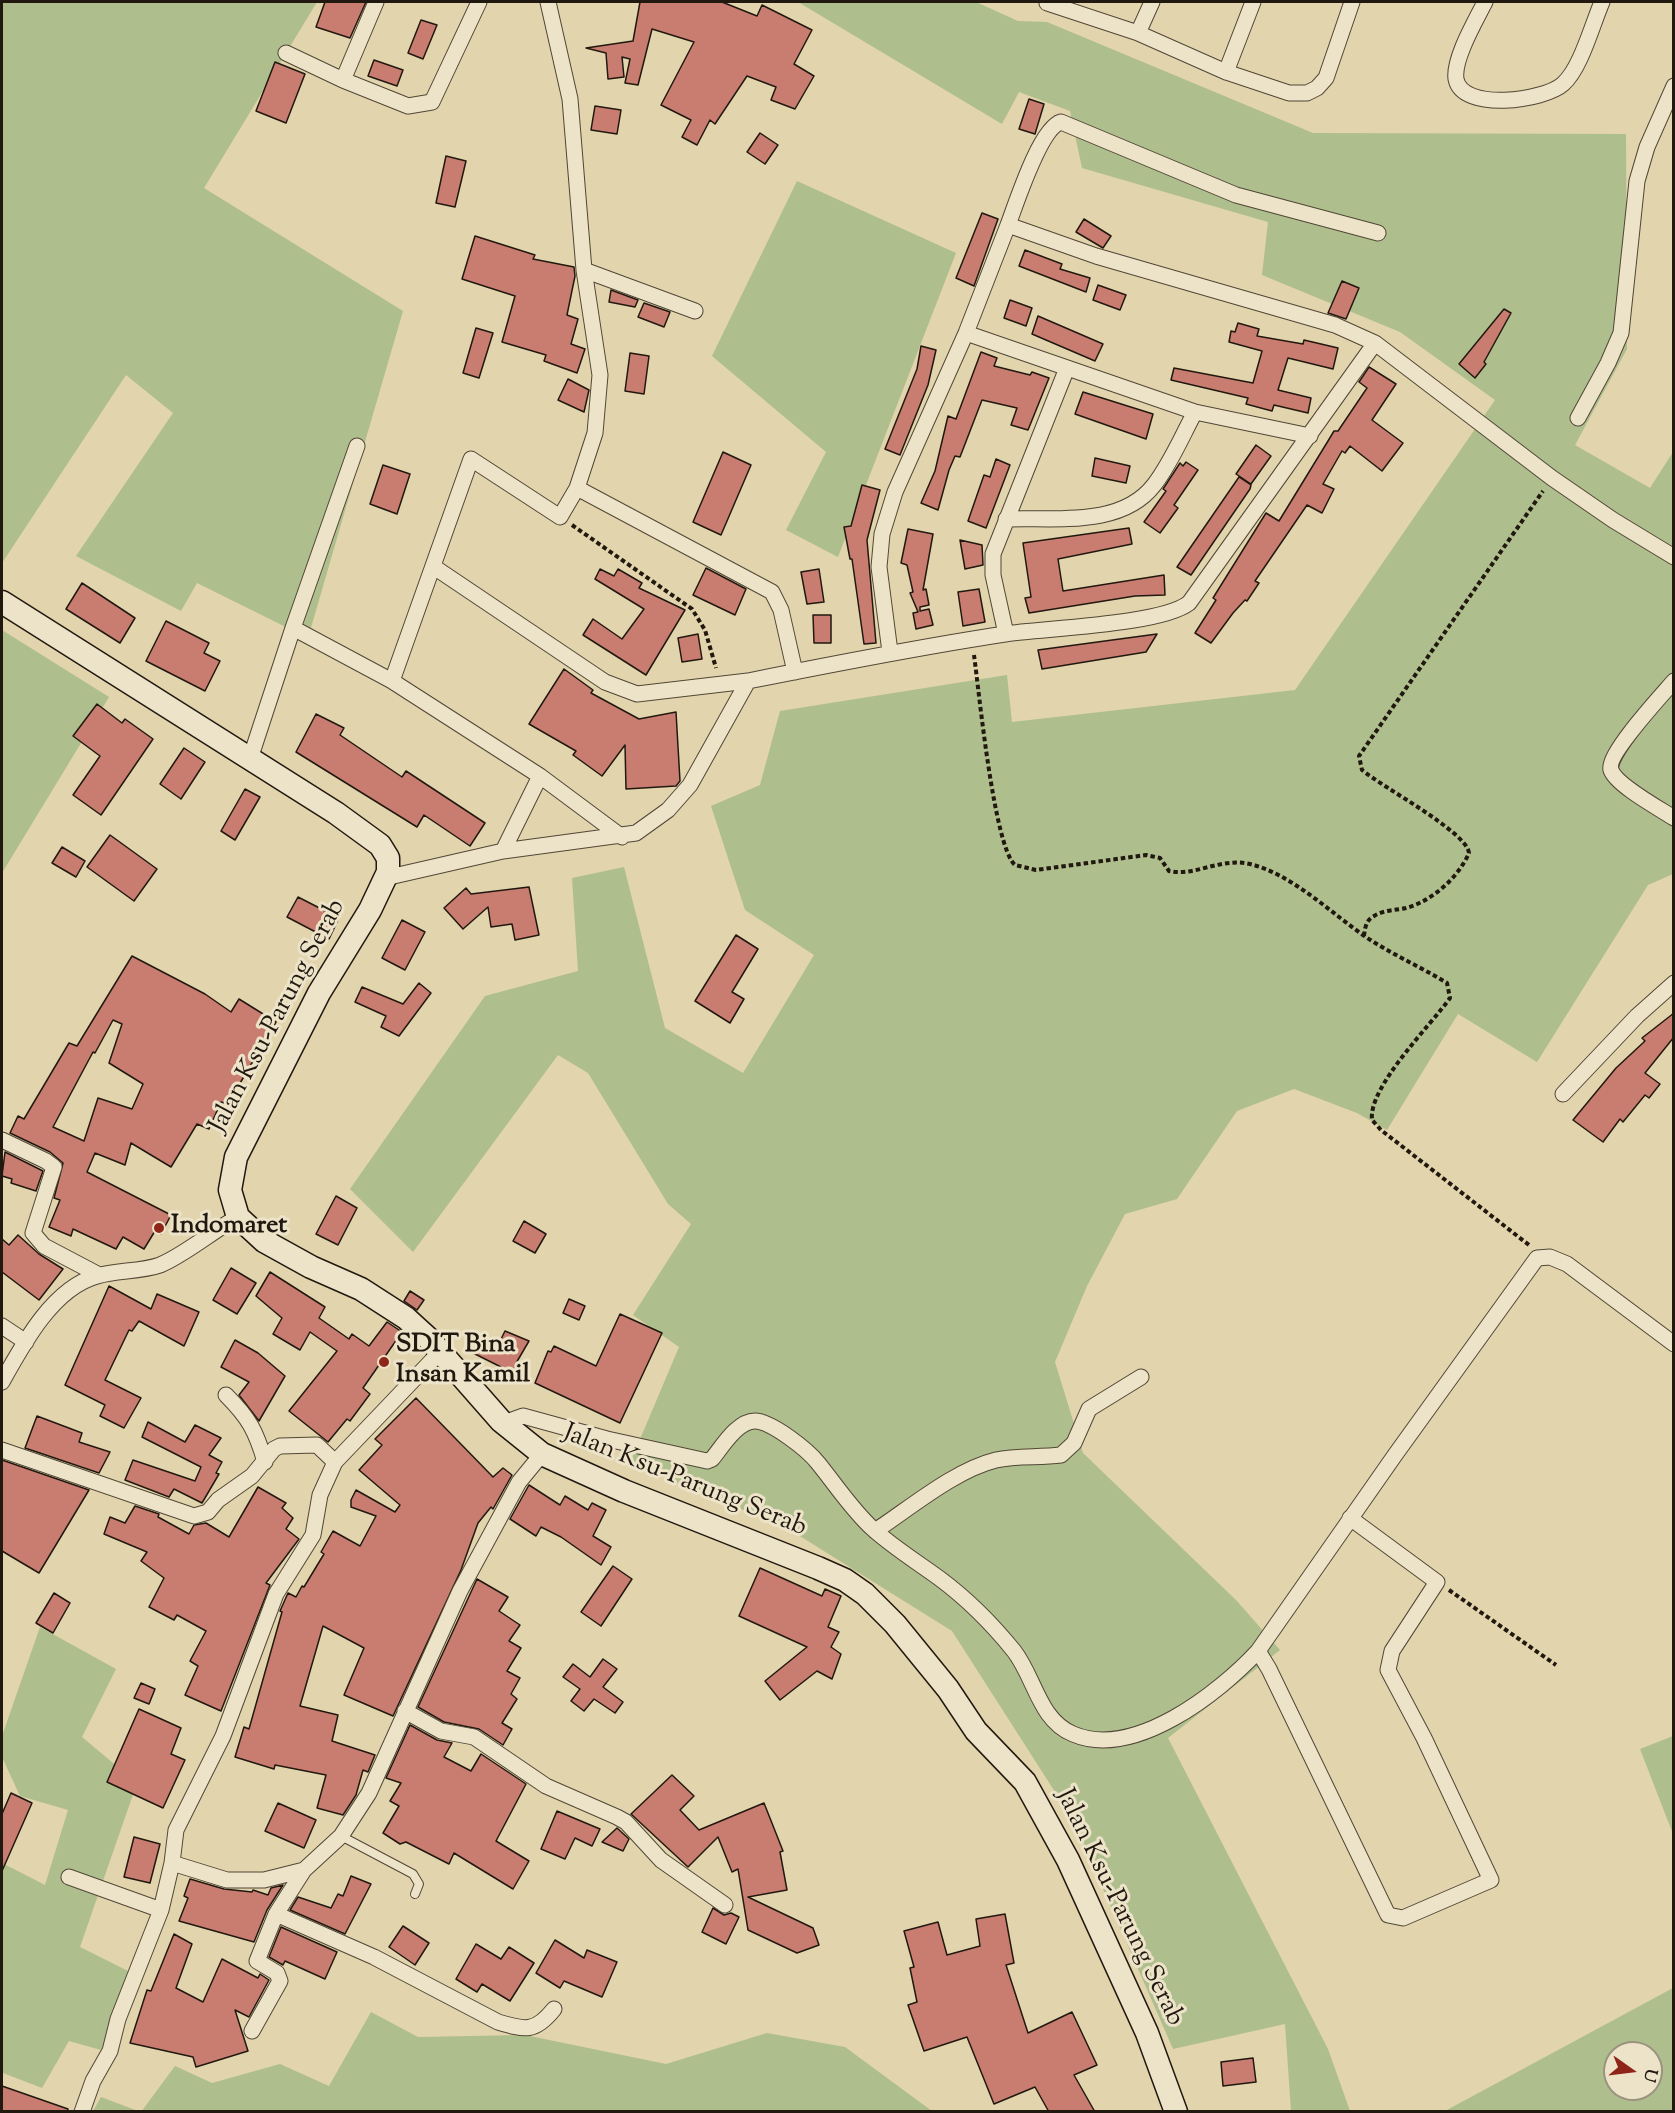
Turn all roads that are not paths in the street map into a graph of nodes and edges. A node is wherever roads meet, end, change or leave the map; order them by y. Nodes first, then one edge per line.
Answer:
1 (376, 2) edge
2 (479, 2) edge
3 (548, 2) edge
4 (1046, 2) edge
5 (1152, 2) edge
6 (1252, 2) edge
7 (1352, 2) edge
8 (1485, 2) edge
9 (1602, 2) edge
10 (1138, 33) junction
11 (286, 53) dead end
12 (1226, 72) junction
13 (343, 80) junction
14 (1674, 86) edge
15 (1008, 225) junction
16 (1378, 233) dead end
17 (584, 270) junction
18 (695, 311) dead end
19 (966, 333) junction
20 (1375, 344) junction
21 (1067, 368) junction
22 (1195, 412) junction
23 (1578, 418) dead end
24 (1310, 436) junction
25 (357, 446) dead end
26 (577, 488) junction
27 (1006, 519) junction
28 (1674, 557) edge
29 (434, 567) junction
30 (2, 602) edge
31 (293, 628) junction
32 (1006, 634) junction
33 (890, 652) junction
34 (795, 672) junction
35 (392, 681) junction
36 (748, 681) junction
37 (1674, 681) edge
38 (250, 759) junction
39 (540, 776) junction
40 (1674, 818) edge
41 (622, 837) junction
42 (503, 851) junction
43 (385, 879) junction
44 (1674, 983) edge
45 (1563, 1094) dead end
46 (2, 1140) edge
47 (238, 1216) junction
48 (99, 1275) junction
49 (2, 1326) edge
50 (26, 1342) junction
51 (1674, 1344) edge
52 (440, 1352) junction
53 (1141, 1377) dead end
54 (2, 1379) edge
55 (226, 1395) dead end
56 (507, 1426) junction
57 (2, 1450) edge
58 (542, 1454) junction
59 (264, 1462) junction
60 (335, 1462) junction
61 (1350, 1518) junction
62 (875, 1531) junction
63 (1258, 1651) junction
64 (405, 1711) junction
65 (341, 1836) junction
66 (172, 1863) junction
67 (304, 1870) junction
68 (69, 1877) dead end
69 (415, 1894) dead end
70 (725, 1905) dead end
71 (161, 1910) junction
72 (276, 1914) junction
73 (554, 2009) dead end
74 (252, 2031) dead end
75 (82, 2112) edge
76 (1176, 2112) edge

1 - 13 street
2 - 13 street
3 - 17 street
4 - 10 street
5 - 10 street
6 - 12 street
7 - 12 street
8 - 9 street
10 - 12 street
11 - 13 street
14 - 23 street
15 - 16 street
15 - 19 street
15 - 20 street
17 - 18 street
17 - 26 street
19 - 21 street
19 - 33 street
20 - 24 street
20 - 28 street
21 - 22 street
21 - 27 street
22 - 24 street
22 - 27 street
24 - 32 street
25 - 31 street
26 - 29 street
26 - 34 street
27 - 32 street
29 - 35 street
29 - 36 street
30 - 38 street
31 - 35 street
31 - 38 street
32 - 33 street
33 - 34 street
34 - 36 street
35 - 39 street
36 - 41 street
37 - 40 street
38 - 43 street
39 - 41 street
39 - 42 street
41 - 42 street
42 - 43 street
43 - 47 street, Jalan Ksu-Parung Serab
44 - 45 street
46 - 48 street
47 - 48 street
47 - 52 street, Jalan Ksu-Parung Serab
48 - 50 street
49 - 50 street
50 - 54 street
51 - 61 street
52 - 56 street, Jalan Ksu-Parung Serab
52 - 60 street
53 - 62 street
55 - 59 street
56 - 58 street, Jalan Ksu-Parung Serab
56 - 62 street
57 - 59 street
58 - 64 street
58 - 76 street, Jalan Ksu-Parung Serab
59 - 60 street
60 - 66 street
61 - 63 street
61 - 63 street
62 - 63 street
64 - 65 street
64 - 70 street
65 - 67 street
65 - 69 lane
66 - 67 street
66 - 71 street
67 - 72 street
68 - 71 street
71 - 75 street
72 - 73 street
72 - 74 street

